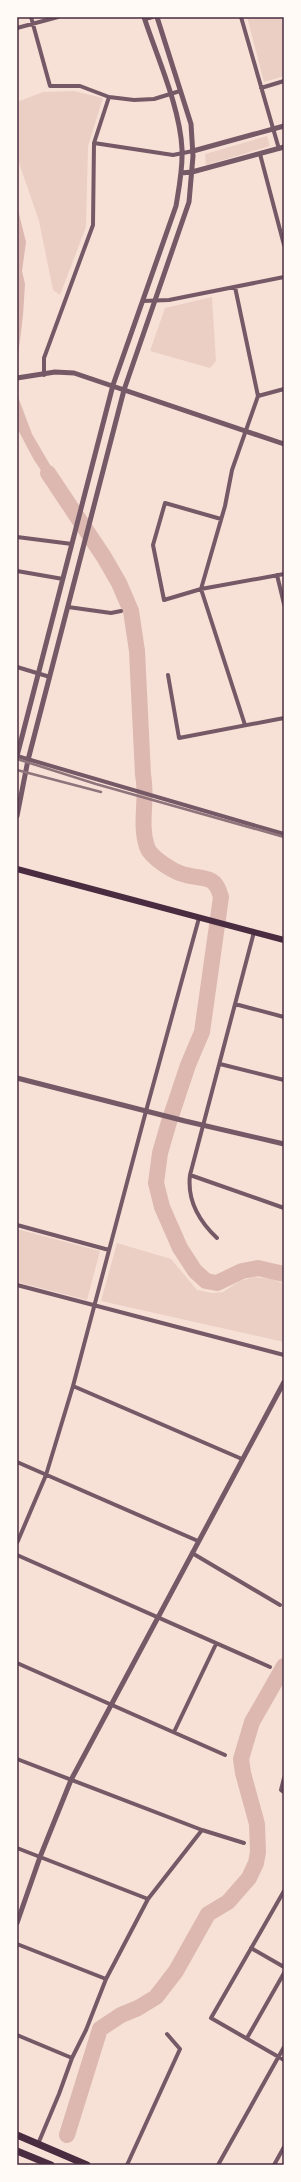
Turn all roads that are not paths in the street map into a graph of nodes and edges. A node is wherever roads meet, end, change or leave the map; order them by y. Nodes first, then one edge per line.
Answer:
1 (31, 17) edge
2 (58, 17) edge
3 (153, 17) edge
4 (157, 17) edge
5 (241, 17) edge
6 (144, 18) edge
7 (33, 23) junction
8 (17, 28) edge
9 (284, 81) edge
10 (261, 88) junction
11 (180, 91) junction
12 (169, 94) junction
13 (109, 97) junction
14 (284, 126) edge
15 (273, 129) junction
16 (94, 143) junction
17 (281, 148) edge
18 (193, 151) junction
19 (182, 153) junction
20 (260, 154) junction
21 (192, 172) junction
22 (181, 173) junction
23 (284, 245) edge
24 (284, 277) edge
25 (235, 287) junction
26 (156, 300) junction
27 (143, 301) junction
28 (44, 375) junction
29 (17, 378) edge
30 (113, 386) junction
31 (284, 389) edge
32 (124, 390) junction
33 (258, 396) junction
34 (246, 430) junction
35 (284, 444) edge
36 (222, 519) junction
37 (17, 537) edge
38 (72, 544) junction
39 (17, 571) edge
40 (284, 574) edge
41 (277, 575) junction
42 (63, 579) junction
43 (201, 589) junction
44 (284, 604) edge
45 (68, 607) junction
46 (121, 611) dead end
47 (17, 667) edge
48 (38, 674) junction
49 (168, 674) dead end
50 (50, 677) junction
51 (284, 718) edge
52 (245, 725) junction
53 (17, 756) edge
54 (28, 760) junction
55 (17, 816) edge
56 (284, 834) edge
57 (17, 869) edge
58 (202, 919) junction
59 (254, 932) junction
60 (284, 940) edge
61 (235, 1004) junction
62 (284, 1017) edge
63 (220, 1064) junction
64 (17, 1078) edge
65 (284, 1080) edge
66 (146, 1111) junction
67 (204, 1126) junction
68 (284, 1144) edge
69 (190, 1175) junction
70 (284, 1208) edge
71 (17, 1225) edge
72 (217, 1238) dead end
73 (109, 1250) junction
74 (17, 1285) edge
75 (96, 1305) junction
76 (284, 1355) edge
77 (284, 1382) edge
78 (73, 1386) junction
79 (242, 1458) junction
80 (17, 1462) edge
81 (46, 1475) junction
82 (198, 1541) junction
83 (17, 1543) edge
84 (192, 1553) junction
85 (17, 1555) edge
86 (280, 1605) dead end
87 (157, 1617) junction
88 (216, 1644) junction
89 (17, 1663) edge
90 (270, 1668) dead end
91 (110, 1704) junction
92 (174, 1732) junction
93 (225, 1755) dead end
94 (17, 1759) edge
95 (284, 1778) edge
96 (71, 1780) junction
97 (284, 1792) edge
98 (202, 1830) junction
99 (244, 1843) dead end
100 (17, 1848) edge
101 (40, 1857) junction
102 (284, 1891) edge
103 (148, 1898) junction
104 (17, 1923) edge
105 (17, 1944) edge
106 (251, 1948) junction
107 (284, 1967) edge
108 (284, 1973) edge
109 (106, 1979) junction
110 (167, 2034) dead end
111 (17, 2035) edge
112 (247, 2038) junction
113 (284, 2047) edge
114 (279, 2057) junction
115 (72, 2058) junction
116 (284, 2060) edge
117 (17, 2136) edge
118 (38, 2145) junction
119 (284, 2147) edge
120 (17, 2151) edge
121 (51, 2165) edge
122 (87, 2165) edge
123 (127, 2165) edge
124 (218, 2165) edge
125 (274, 2165) edge

1 - 7 street
2 - 7 street
3 - 6 street
4 - 11 street
5 - 10 street
6 - 12 street
7 - 8 street
7 - 13 street
9 - 10 street
10 - 15 street
11 - 12 street
11 - 18 street
12 - 13 street
12 - 19 street
13 - 16 street
14 - 15 street
15 - 17 street
15 - 18 street
16 - 19 street
16 - 28 street
17 - 20 street
18 - 19 street
18 - 21 street
19 - 22 street
20 - 21 street
20 - 23 street
21 - 22 street
21 - 26 street
22 - 27 street
24 - 25 street
25 - 26 street
25 - 33 street
26 - 27 street
26 - 32 street
27 - 30 street
28 - 29 street
28 - 30 street
30 - 32 street
30 - 38 street
31 - 33 street
32 - 34 street
32 - 45 street
33 - 34 street
34 - 35 street
34 - 36 street
36 - 43 street
36 - 43 street
37 - 38 street
38 - 42 street
39 - 42 street
40 - 41 street
41 - 43 street
41 - 44 street
42 - 48 street
43 - 52 street
45 - 46 street
45 - 50 street
47 - 48 street
48 - 50 street
48 - 53 street
49 - 52 street
50 - 54 street
51 - 52 street
53 - 54 street
54 - 55 street
54 - 56 street
57 - 58 main road
58 - 59 main road
58 - 66 street
59 - 60 main road
59 - 61 street
61 - 62 street
61 - 63 street
63 - 65 street
63 - 67 street
64 - 66 street
66 - 67 street
66 - 73 street
67 - 68 street
67 - 69 street
69 - 70 street
69 - 72 street
71 - 73 street
73 - 75 street
74 - 75 street
75 - 76 street
75 - 78 street
77 - 79 street
78 - 79 street
78 - 81 street
79 - 82 street
80 - 81 street
81 - 82 street
81 - 83 street
82 - 84 street
84 - 86 street
84 - 87 street
85 - 87 street
87 - 88 street
87 - 91 street
88 - 90 street
88 - 92 street
89 - 91 street
91 - 92 street
91 - 96 street
92 - 93 street
94 - 96 street
95 - 97 street
96 - 98 street
96 - 101 street
98 - 99 street
98 - 103 street
100 - 101 street
101 - 103 street
101 - 104 street
102 - 106 street
103 - 109 street
105 - 109 street
106 - 107 street
106 - 112 street
108 - 112 street
109 - 115 street
110 - 123 street
111 - 115 street
112 - 114 street
113 - 114 street
114 - 116 street
114 - 124 street
115 - 118 street
117 - 118 highway
118 - 122 highway
119 - 125 street
120 - 121 highway

